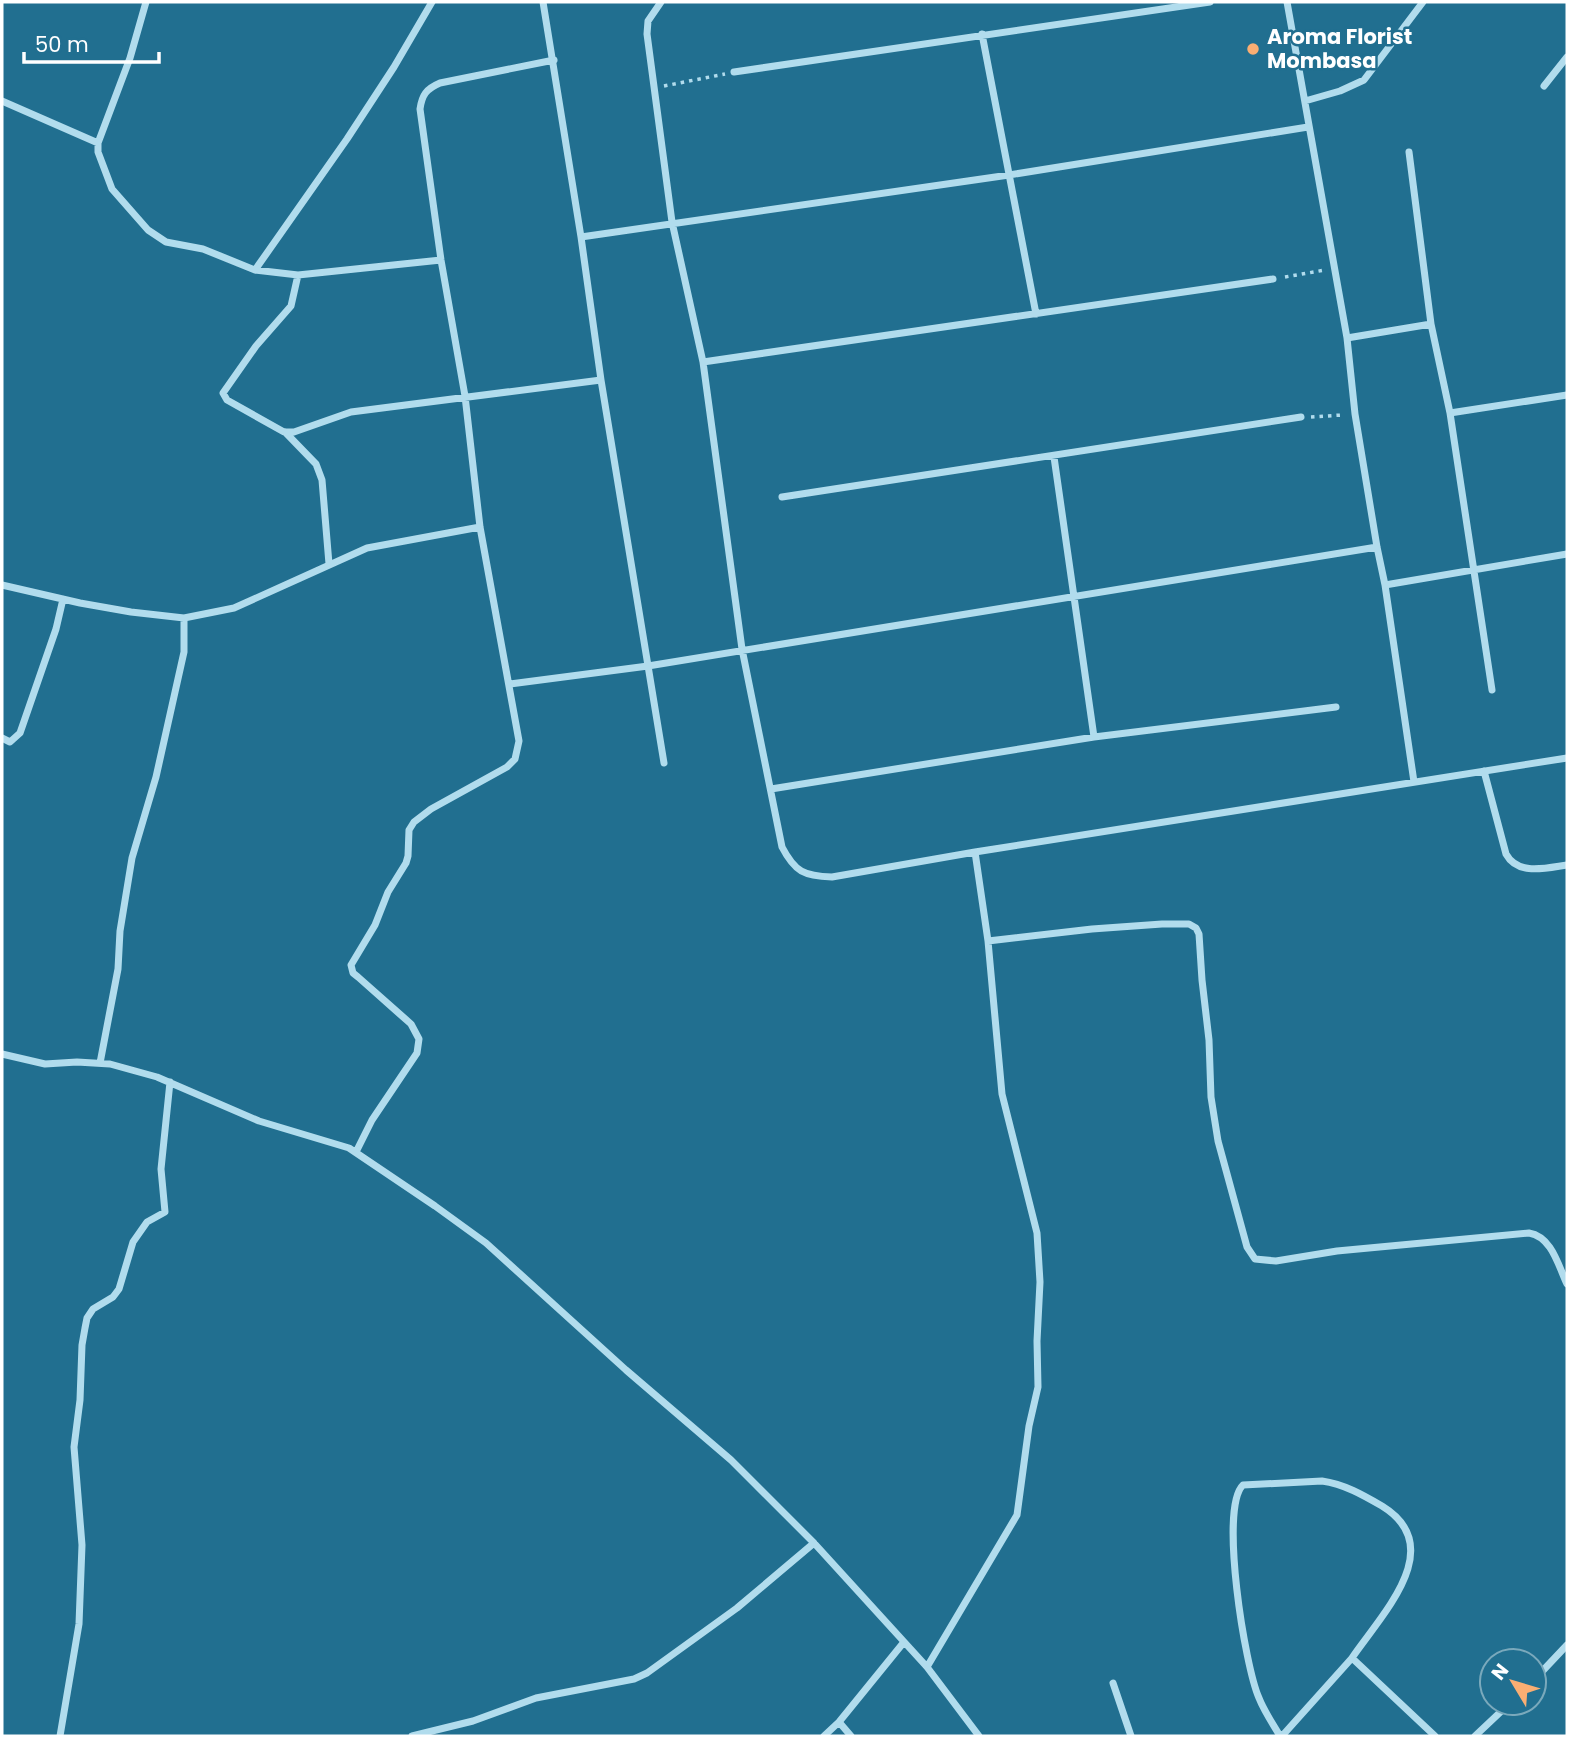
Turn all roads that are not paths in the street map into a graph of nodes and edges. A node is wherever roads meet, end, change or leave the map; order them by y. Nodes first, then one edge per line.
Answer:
1 (146, 2) edge
2 (432, 2) edge
3 (543, 2) edge
4 (661, 2) edge
5 (1210, 2) edge
6 (1287, 2) edge
7 (1423, 2) edge
8 (982, 34) junction
9 (1567, 57) edge
10 (554, 60) junction
11 (734, 72) road end
12 (1544, 86) dead end
13 (1305, 101) junction
14 (2, 102) edge
15 (1308, 127) junction
16 (98, 143) junction
17 (1409, 152) dead end
18 (1009, 175) junction
19 (672, 222) junction
20 (581, 237) junction
21 (441, 260) junction
22 (256, 270) junction
23 (298, 275) junction
24 (1273, 279) road end
25 (1035, 314) junction
26 (1431, 324) junction
27 (1347, 338) junction
28 (703, 362) junction
29 (601, 380) junction
30 (1567, 395) edge
31 (465, 396) junction
32 (1450, 413) junction
33 (1301, 417) road end
34 (284, 432) junction
35 (1054, 457) junction
36 (782, 497) dead end
37 (480, 527) junction
38 (1377, 547) junction
39 (1567, 554) edge
40 (329, 564) junction
41 (1475, 570) junction
42 (2, 585) edge
43 (1385, 585) junction
44 (1075, 595) junction
45 (63, 599) junction
46 (184, 618) junction
47 (742, 649) junction
48 (648, 666) junction
49 (510, 684) junction
50 (1492, 690) dead end
51 (1336, 707) dead end
52 (1094, 737) junction
53 (2, 738) edge
54 (1567, 758) edge
55 (664, 763) dead end
56 (1484, 771) junction
57 (1414, 782) junction
58 (771, 789) junction
59 (975, 852) junction
60 (1567, 865) edge
61 (988, 941) junction
62 (2, 1054) edge
63 (100, 1063) junction
64 (170, 1082) junction
65 (356, 1152) junction
66 (1566, 1279) edge
67 (814, 1543) junction
68 (904, 1642) junction
69 (1567, 1645) edge
70 (1352, 1658) junction
71 (1548, 1665) edge
72 (928, 1667) junction
73 (1113, 1683) dead end
74 (1495, 1717) edge
75 (839, 1722) junction
76 (60, 1736) edge
77 (412, 1736) edge
78 (824, 1736) edge
79 (851, 1736) edge
80 (979, 1736) edge
81 (1131, 1736) edge
82 (1281, 1736) edge
83 (1435, 1736) edge
84 (1475, 1736) edge

1 - 16 street
2 - 22 street
3 - 10 street
4 - 19 street
5 - 8 street
6 - 13 street
7 - 13 street
8 - 11 street
8 - 18 street
9 - 12 street
10 - 20 street
10 - 21 street
13 - 15 street
14 - 16 street
15 - 18 street
15 - 27 street
16 - 22 street
17 - 26 street
18 - 19 street
18 - 25 street
19 - 20 street
19 - 28 street
20 - 29 street
21 - 23 street
21 - 31 street
22 - 23 street
23 - 34 street
24 - 25 street
25 - 28 street
26 - 27 street
26 - 32 street
27 - 38 street
28 - 47 street
29 - 31 street
29 - 48 street
30 - 32 street
31 - 34 street
31 - 37 street
32 - 41 street
33 - 35 street
34 - 40 street
35 - 36 street
35 - 44 street
37 - 40 street
37 - 49 street
38 - 43 street
38 - 44 street
39 - 41 street
40 - 46 street
41 - 43 street
41 - 50 street
42 - 45 street
43 - 57 street
44 - 47 street
44 - 52 street
45 - 46 street
45 - 53 street
46 - 63 street
47 - 48 street
47 - 58 street
48 - 49 street
48 - 55 street
49 - 65 street
51 - 52 street
52 - 58 street
54 - 56 street
56 - 57 street
56 - 60 street
57 - 59 street
58 - 59 street
59 - 61 street
61 - 66 street
61 - 72 street
62 - 63 street
63 - 64 street
64 - 65 street
64 - 76 street
65 - 67 street
67 - 68 street
67 - 77 street
68 - 72 street
68 - 75 street
69 - 71 street
70 - 82 street
70 - 82 street
70 - 83 street
72 - 80 street
73 - 81 street
74 - 84 street
75 - 78 street
75 - 79 street

